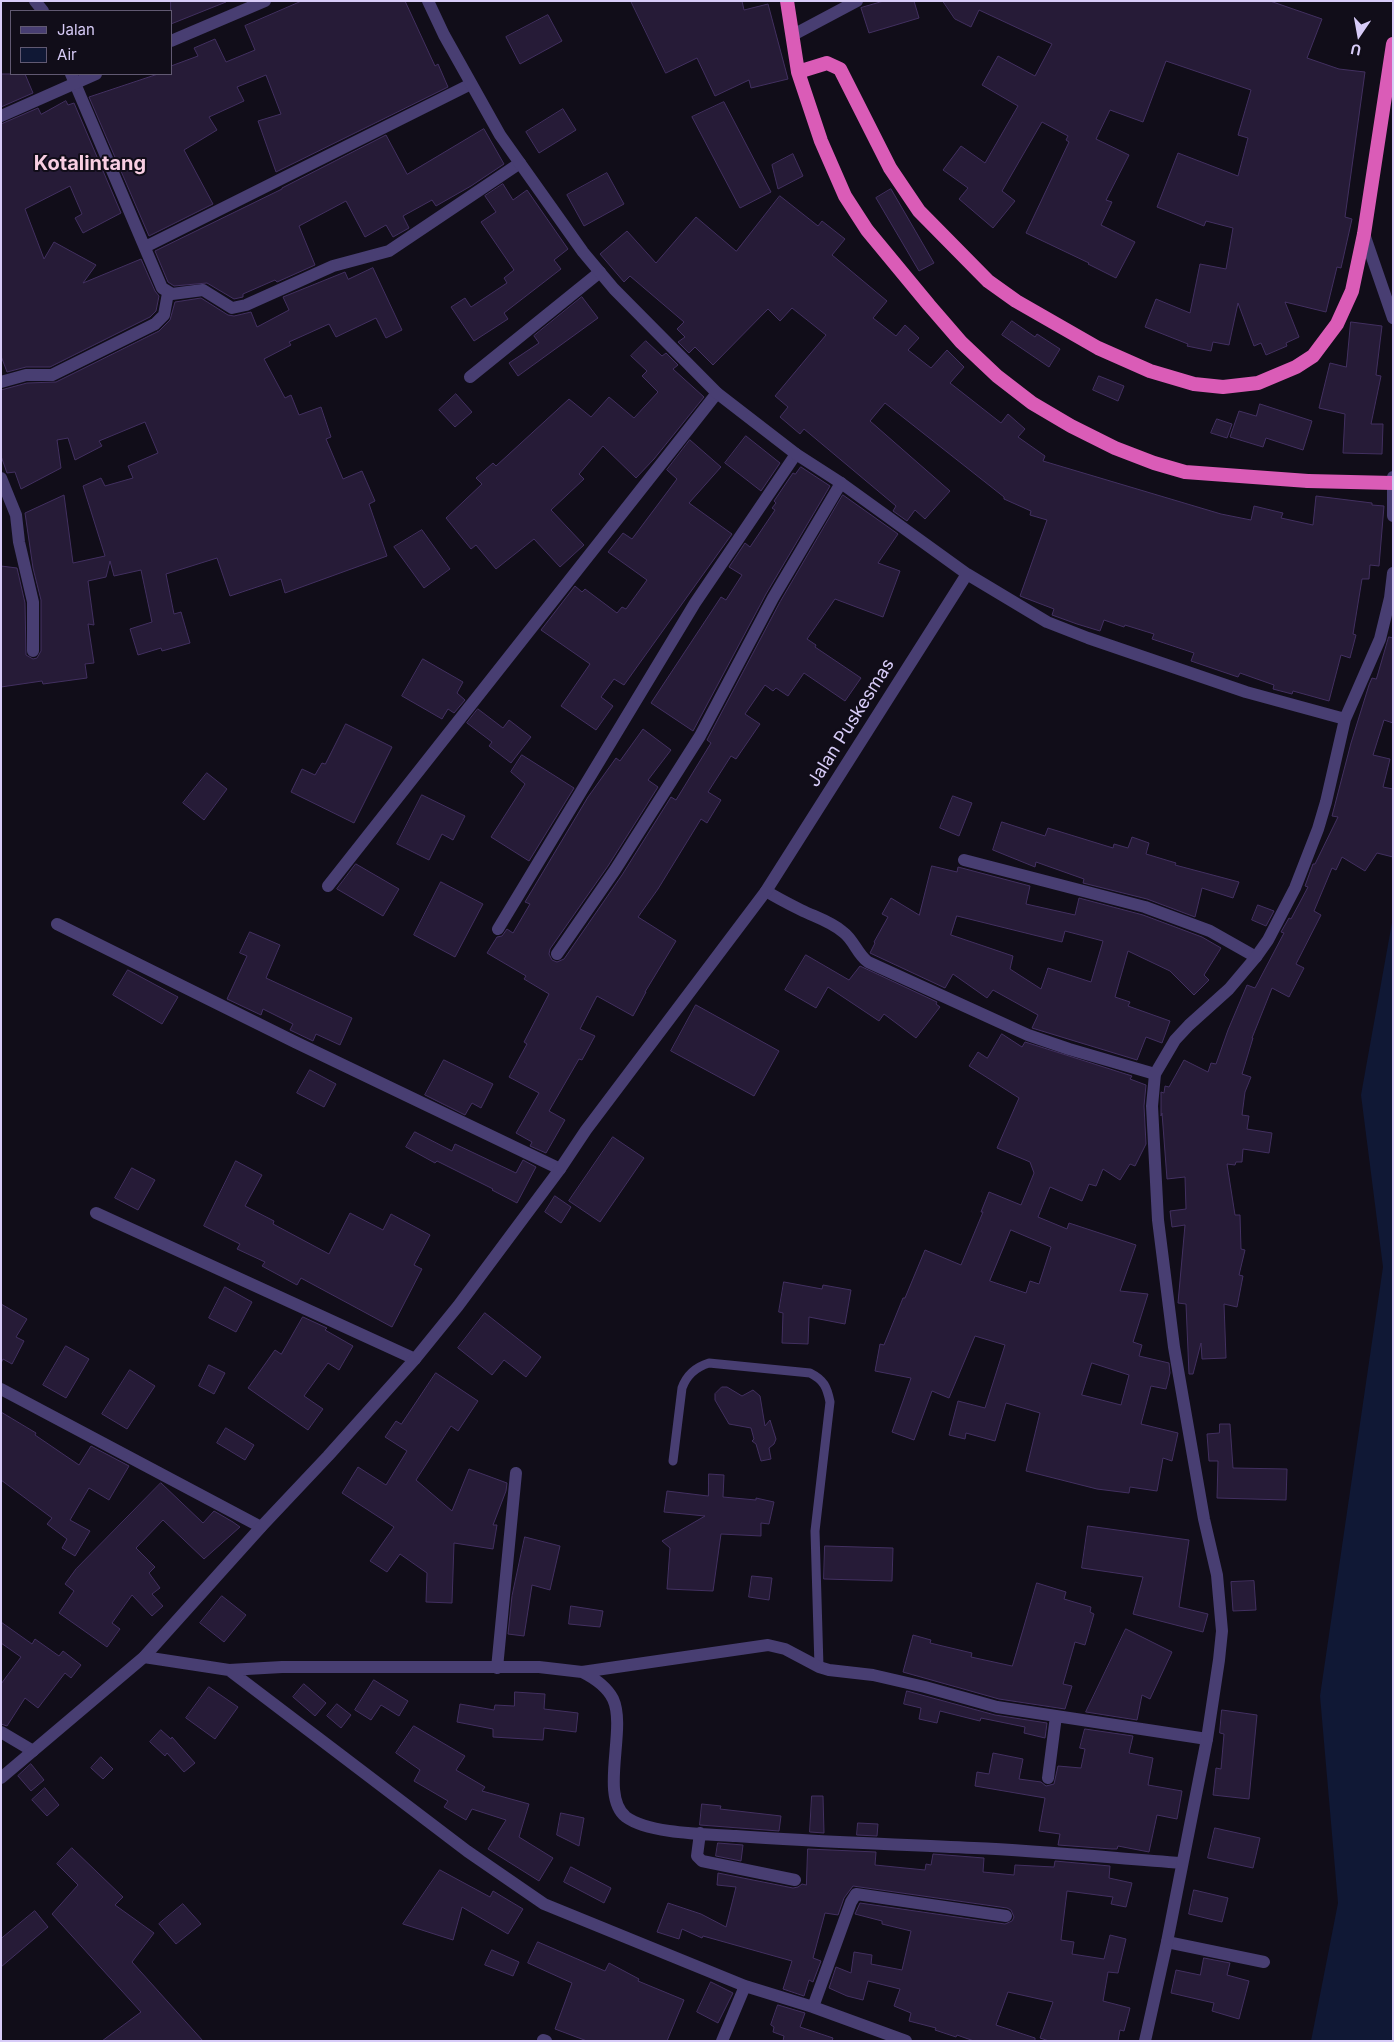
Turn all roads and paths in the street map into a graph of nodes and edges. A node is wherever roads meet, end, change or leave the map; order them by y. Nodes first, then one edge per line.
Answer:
1 (265, 1) edge
2 (428, 1) edge
3 (787, 1) edge
4 (857, 1) edge
5 (793, 36) junction
6 (172, 41) edge
7 (1393, 44) edge
8 (798, 72) junction
9 (90, 75) edge
10 (73, 78) edge
11 (471, 84) junction
12 (1, 116) edge
13 (520, 163) junction
14 (1364, 234) junction
15 (145, 247) junction
16 (600, 272) junction
17 (168, 293) junction
18 (1393, 318) edge
19 (470, 377) dead end
20 (1, 382) edge
21 (717, 393) junction
22 (796, 454) junction
23 (1393, 477) edge
24 (1, 478) edge
25 (841, 483) junction
26 (1393, 483) edge
27 (1393, 516) edge
28 (967, 574) junction
29 (1393, 574) edge
30 (33, 651) dead end
31 (1345, 719) junction
32 (964, 860) dead end
33 (328, 886) dead end
34 (766, 891) junction
35 (57, 924) dead end
36 (498, 929) dead end
37 (557, 954) dead end
38 (1256, 958) junction
39 (1155, 1074) junction
40 (560, 1169) junction
41 (96, 1213) dead end
42 (415, 1359) junction
43 (1, 1390) edge
44 (673, 1461) dead end
45 (516, 1473) dead end
46 (261, 1527) junction
47 (144, 1657) junction
48 (819, 1667) junction
49 (497, 1668) junction
50 (229, 1670) junction
51 (582, 1672) junction
52 (1056, 1716) junction
53 (1, 1732) edge
54 (1207, 1740) junction
55 (32, 1751) junction
56 (1, 1778) edge
57 (1048, 1778) dead end
58 (700, 1833) junction
59 (1182, 1863) junction
60 (795, 1880) dead end
61 (1006, 1916) dead end
62 (1167, 1942) junction
63 (1264, 1962) dead end
64 (745, 1986) junction
65 (813, 2007) junction
66 (722, 2041) edge
67 (906, 2041) edge
68 (1145, 2041) edge

1 - 6 street
2 - 11 street
3 - 5 highway
4 - 5 street
5 - 8 highway
7 - 14 highway
8 - 14 highway
8 - 26 highway, bridge
9 - 10 street
10 - 12 street
10 - 15 street
11 - 13 street
11 - 15 street
13 - 16 street
13 - 17 street
14 - 18 street
15 - 17 street
16 - 19 street
16 - 21 street
17 - 20 street
21 - 22 street
21 - 33 street
22 - 25 street
22 - 36 street
23 - 27 street
24 - 30 street
25 - 28 street
25 - 37 street
28 - 31 street
28 - 34 street, Jalan Puskesmas
29 - 31 street
31 - 38 street
32 - 38 street
34 - 39 street
34 - 40 street, Jalan Puskesmas
35 - 40 street
38 - 39 street
39 - 54 street
40 - 42 street, Jalan Puskesmas
41 - 42 street
42 - 46 street, Jalan Puskesmas
43 - 46 street
44 - 48 lane
45 - 49 street
46 - 47 street, Jalan Puskesmas
47 - 50 street
47 - 55 street, Jalan Puskesmas
48 - 51 street
48 - 52 street
49 - 50 street
49 - 51 street
50 - 64 street
51 - 58 street
52 - 54 street
52 - 57 street
53 - 55 street
54 - 59 street
55 - 56 street, Jalan Puskesmas
58 - 59 street
58 - 60 street
59 - 62 street
61 - 65 street
62 - 63 street
62 - 68 street
64 - 65 street
64 - 66 street
65 - 67 street

